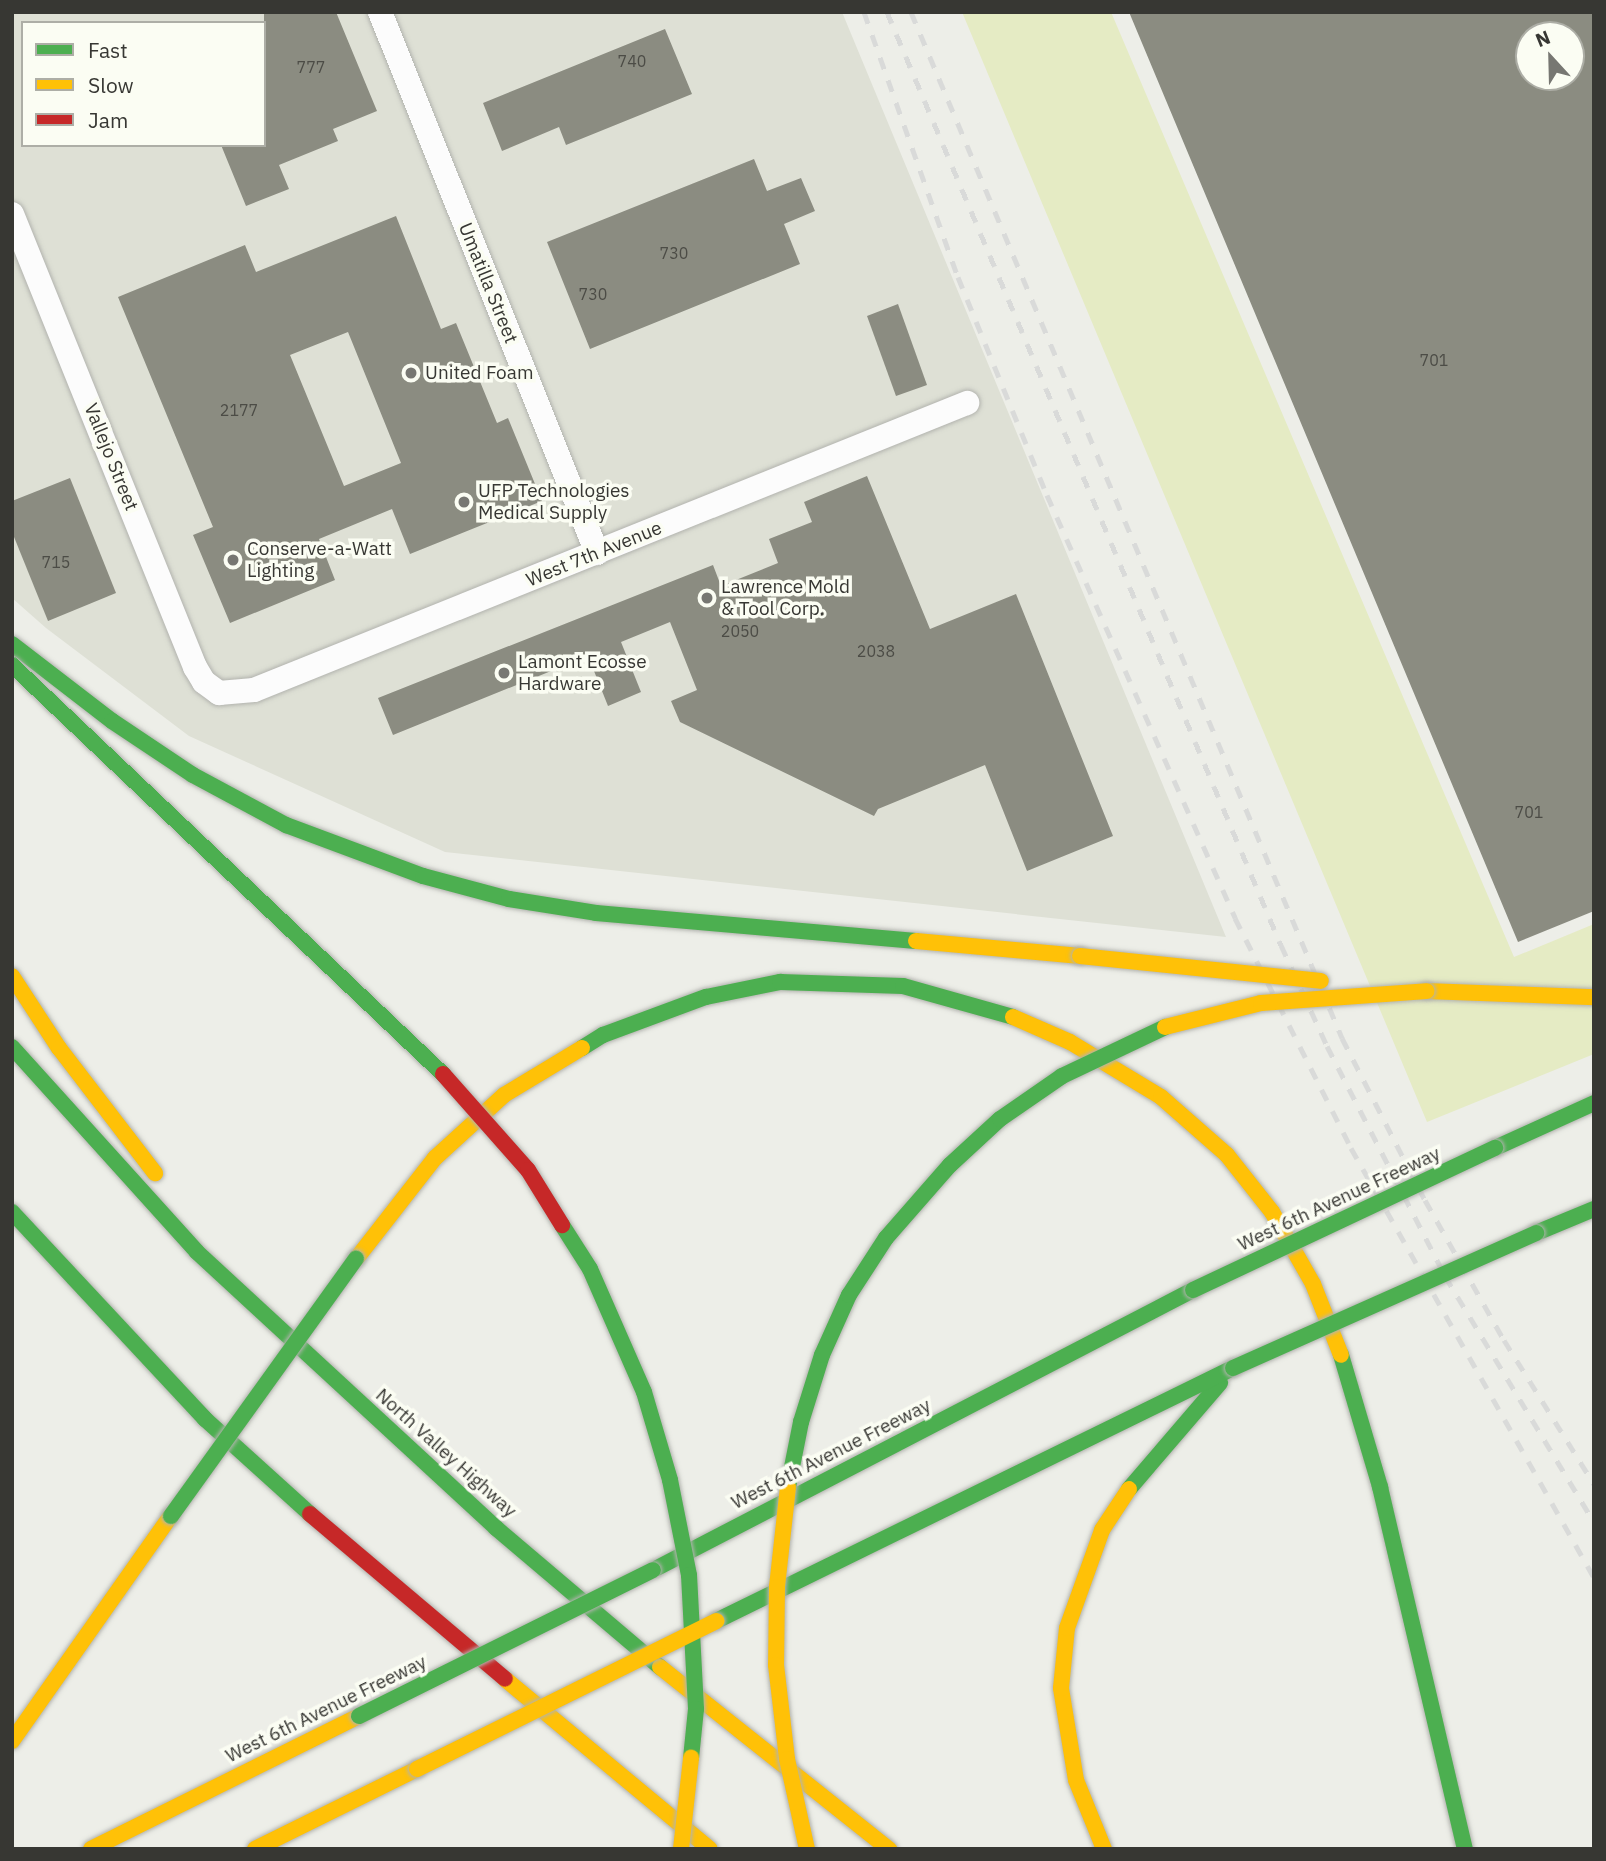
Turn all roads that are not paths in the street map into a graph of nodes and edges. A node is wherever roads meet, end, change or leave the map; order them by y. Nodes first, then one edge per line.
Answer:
1 (380, 12) edge
2 (12, 214) edge
3 (967, 402) dead end
4 (597, 553) junction
5 (12, 644) edge
6 (12, 665) edge
7 (219, 693) joint
8 (12, 976) edge
9 (1427, 990) junction
10 (1593, 997) edge
11 (12, 1048) edge
12 (1594, 1103) edge
13 (164, 1185) dead end
14 (1594, 1209) edge
15 (12, 1212) edge
16 (190, 1218) dead end
17 (266, 1316) junction
18 (1233, 1368) junction
19 (12, 1741) edge
20 (417, 1769) junction
21 (636, 1789) junction
22 (325, 1835) dead end
23 (91, 1849) edge
24 (255, 1849) edge
25 (672, 1849) edge
26 (681, 1849) edge
27 (710, 1849) edge
28 (807, 1849) edge
29 (889, 1849) edge
30 (1104, 1849) edge
31 (1465, 1849) edge

1 - 4 street, Umatilla Street
2 - 7 street, Vallejo Street
3 - 4 street, West 7th Avenue
4 - 7 street, West 7th Avenue
5 - 9 highway, bridge
6 - 26 highway, bridge
8 - 13 highway
9 - 10 highway
9 - 28 highway, bridge
11 - 17 highway, North Valley Highway
12 - 23 highway, West 6th Avenue Freeway, bridge
14 - 18 highway, bridge
15 - 21 highway
16 - 17 highway
17 - 29 highway, North Valley Highway
18 - 20 highway, bridge
18 - 30 highway
19 - 31 highway, bridge
20 - 22 highway
20 - 24 highway
21 - 25 highway
21 - 27 highway

